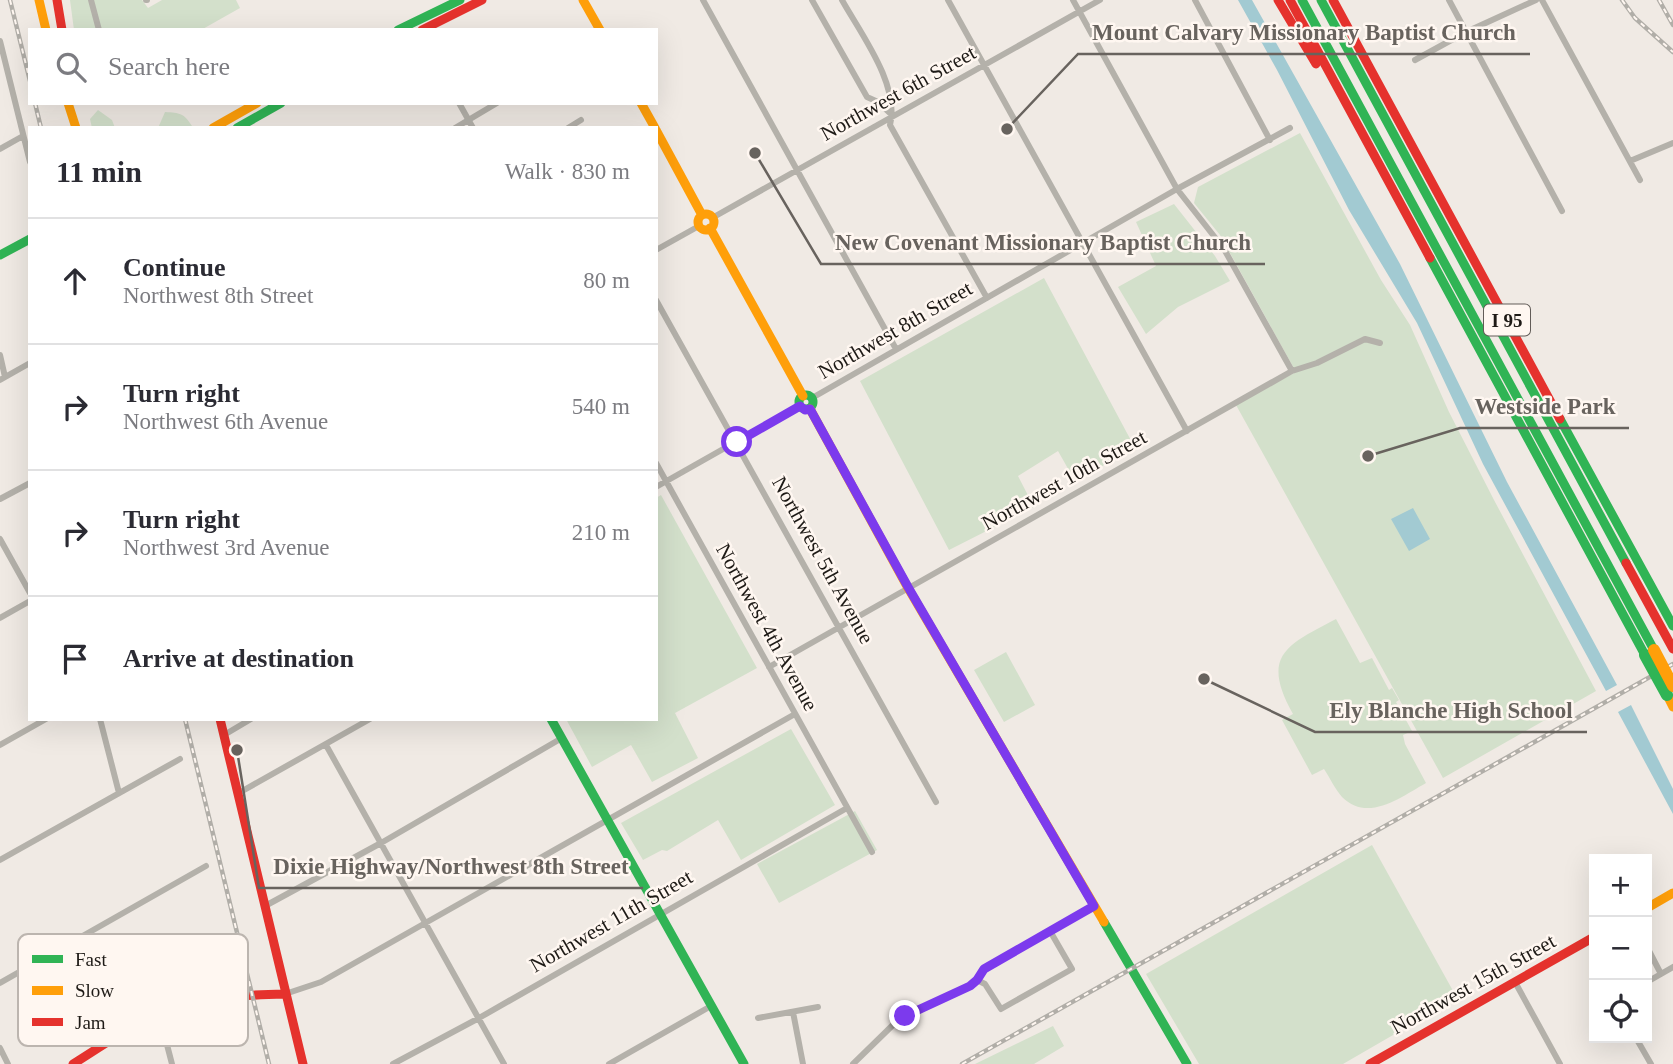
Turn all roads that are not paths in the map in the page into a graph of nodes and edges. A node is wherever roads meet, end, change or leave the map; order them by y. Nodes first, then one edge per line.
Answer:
1 (39, 0) edge
2 (57, 0) edge
3 (91, 0) edge
4 (482, 0) edge
5 (583, 0) edge
6 (703, 0) edge
7 (812, 0) edge
8 (842, 0) edge
9 (948, 0) edge
10 (1073, 0) edge
11 (1100, 0) edge
12 (1195, 0) edge
13 (1278, 0) edge
14 (1290, 0) edge
15 (1302, 0) edge
16 (1321, 0) edge
17 (1334, 0) edge
18 (1449, 0) edge
19 (1536, 0) edge
20 (1542, 0) edge
21 (461, 2) edge
22 (1079, 11) junction
23 (46, 28) edge
24 (62, 28) edge
25 (98, 28) edge
26 (402, 28) edge
27 (425, 28) edge
28 (599, 28) edge
29 (1466, 32) junction
30 (0, 41) edge
31 (1415, 60) dead end
32 (984, 65) junction
33 (254, 105) edge
34 (277, 105) edge
35 (460, 105) edge
36 (494, 105) edge
37 (642, 105) edge
38 (70, 106) edge
39 (1350, 110) junction
40 (892, 116) junction
41 (468, 120) junction
42 (581, 120) dead end
43 (75, 126) edge
44 (219, 126) edge
45 (241, 126) edge
46 (458, 126) edge
47 (472, 126) edge
48 (571, 126) edge
49 (654, 126) edge
50 (1290, 128) dead end
51 (658, 133) edge
52 (23, 136) junction
53 (1270, 140) junction
54 (1673, 143) edge
55 (0, 149) edge
56 (28, 155) edge
57 (1630, 161) junction
58 (798, 169) junction
59 (1640, 180) dead end
60 (1177, 189) junction
61 (1562, 211) dead end
62 (706, 222) junction
63 (28, 240) edge
64 (1084, 243) junction
65 (658, 249) edge
66 (0, 255) edge
67 (987, 298) junction
68 (658, 304) edge
69 (1380, 343) dead end
70 (897, 348) junction
71 (0, 355) edge
72 (28, 364) edge
73 (1292, 371) junction
74 (3, 378) edge
75 (806, 402) junction
76 (1187, 430) junction
77 (737, 442) junction
78 (658, 467) edge
79 (666, 481) junction
80 (28, 484) edge
81 (658, 485) edge
82 (0, 499) edge
83 (0, 540) edge
84 (908, 587) junction
85 (28, 589) edge
86 (28, 602) edge
87 (0, 618) edge
88 (1673, 626) edge
89 (840, 628) junction
90 (1671, 645) edge
91 (1649, 652) junction
92 (769, 667) junction
93 (1671, 696) edge
94 (795, 715) junction
95 (42, 721) edge
96 (101, 721) edge
97 (220, 721) edge
98 (248, 721) edge
99 (367, 721) edge
100 (552, 721) edge
101 (223, 735) junction
102 (562, 738) junction
103 (0, 745) edge
104 (326, 745) junction
105 (180, 759) dead end
106 (119, 793) junction
107 (237, 794) junction
108 (936, 802) dead end
109 (847, 808) junction
110 (607, 820) junction
111 (381, 843) junction
112 (872, 852) dead end
113 (0, 859) edge
114 (206, 866) dead end
115 (1673, 893) edge
116 (1652, 905) edge
117 (265, 906) junction
118 (1094, 906) junction
119 (659, 914) junction
120 (426, 924) junction
121 (1050, 931) junction
122 (86, 934) edge
123 (1589, 940) edge
124 (1652, 957) edge
125 (1673, 967) edge
126 (18, 973) edge
127 (1661, 974) junction
128 (977, 980) junction
129 (1650, 980) edge
130 (1515, 982) junction
131 (0, 983) edge
132 (285, 994) junction
133 (248, 998) edge
134 (711, 1006) junction
135 (818, 1007) dead end
136 (793, 1012) junction
137 (479, 1018) junction
138 (758, 1018) dead end
139 (1639, 1043) edge
140 (104, 1046) edge
141 (167, 1046) edge
142 (0, 1048) edge
143 (8, 1064) edge
144 (73, 1064) edge
145 (172, 1064) edge
146 (303, 1064) edge
147 (393, 1064) edge
148 (504, 1064) edge
149 (609, 1064) edge
150 (744, 1064) edge
151 (803, 1064) edge
152 (853, 1064) edge
153 (1187, 1064) edge
154 (1370, 1064) edge
155 (1559, 1064) edge
156 (1651, 1064) edge

1 - 23 main road
2 - 24 main road
3 - 25 street
4 - 21 main road
5 - 28 main road
6 - 58 street
7 - 40 street
8 - 40 street
9 - 32 street
10 - 22 street
11 - 22 street, Northwest 6th Street
12 - 53 street
13 - 39 main road
14 - 39 main road, I 95
15 - 91 main road
16 - 90 main road
17 - 88 main road, I 95
18 - 29 street
19 - 29 street
20 - 57 street
21 - 26 main road
21 - 27 main road
22 - 32 street, Northwest 6th Street
22 - 60 street
29 - 31 street
29 - 61 street
30 - 52 street
32 - 40 street, Northwest 6th Street
32 - 64 street
33 - 44 main road
34 - 45 main road
35 - 41 street
36 - 41 street
37 - 49 main road
38 - 43 main road
39 - 91 main road, I 95
40 - 58 street, Northwest 6th Street
40 - 67 street
41 - 46 street
41 - 47 street
42 - 48 street
50 - 53 street, Northwest 8th Street
51 - 62 main road
52 - 55 street
52 - 56 street
53 - 60 street, Northwest 8th Street
54 - 57 street
57 - 59 street
58 - 62 street, Northwest 6th Street
58 - 70 street
60 - 64 street, Northwest 8th Street
60 - 73 street
62 - 65 street, Northwest 6th Street
62 - 75 main road
63 - 66 main road
64 - 67 street, Northwest 8th Street
64 - 76 street
67 - 70 street, Northwest 8th Street
68 - 77 street, Northwest 5th Avenue
69 - 73 street, Northwest 10th Street
70 - 75 street, Northwest 8th Street
71 - 74 street
72 - 74 street
73 - 76 street, Northwest 10th Street
75 - 77 street, Northwest 8th Street
75 - 84 main road
76 - 84 street, Northwest 10th Street
77 - 79 street, Northwest 8th Street
77 - 89 street, Northwest 5th Avenue
78 - 79 street, Northwest 4th Avenue
79 - 81 street, Northwest 8th Street
79 - 92 street, Northwest 4th Avenue
80 - 82 street
83 - 85 street
84 - 89 street, Northwest 10th Street
84 - 118 main road
86 - 87 street
89 - 92 street, Northwest 10th Street
89 - 108 street, Northwest 5th Avenue
91 - 93 main road, I 95, bridge
92 - 94 street, Northwest 4th Avenue
94 - 109 street, Northwest 4th Avenue
94 - 110 street
95 - 103 street
96 - 106 street
97 - 101 main road
98 - 101 street
99 - 104 street
100 - 102 main road
101 - 107 main road
102 - 110 main road
102 - 111 street
104 - 107 street
104 - 111 street
105 - 106 street
106 - 113 street
107 - 117 main road
109 - 112 street, Northwest 4th Avenue
109 - 119 street, Northwest 11th Street
110 - 119 main road
110 - 120 street
111 - 117 street
111 - 120 street
114 - 122 street
115 - 116 main road
117 - 132 main road
118 - 121 street
118 - 153 main road
119 - 134 main road
119 - 137 street, Northwest 11th Street
120 - 132 street
120 - 137 street
121 - 128 street
121 - 128 street
123 - 130 main road, Northwest 15th Street
124 - 127 street
125 - 127 street
126 - 131 street
127 - 129 street
128 - 152 street
130 - 154 main road, Northwest 15th Street
130 - 155 street
132 - 133 main road
132 - 146 main road
134 - 149 street
134 - 150 main road
135 - 136 street
136 - 138 street
136 - 151 street
137 - 147 street, Northwest 11th Street
137 - 148 street
139 - 156 street
140 - 144 main road
141 - 145 street
142 - 143 street

